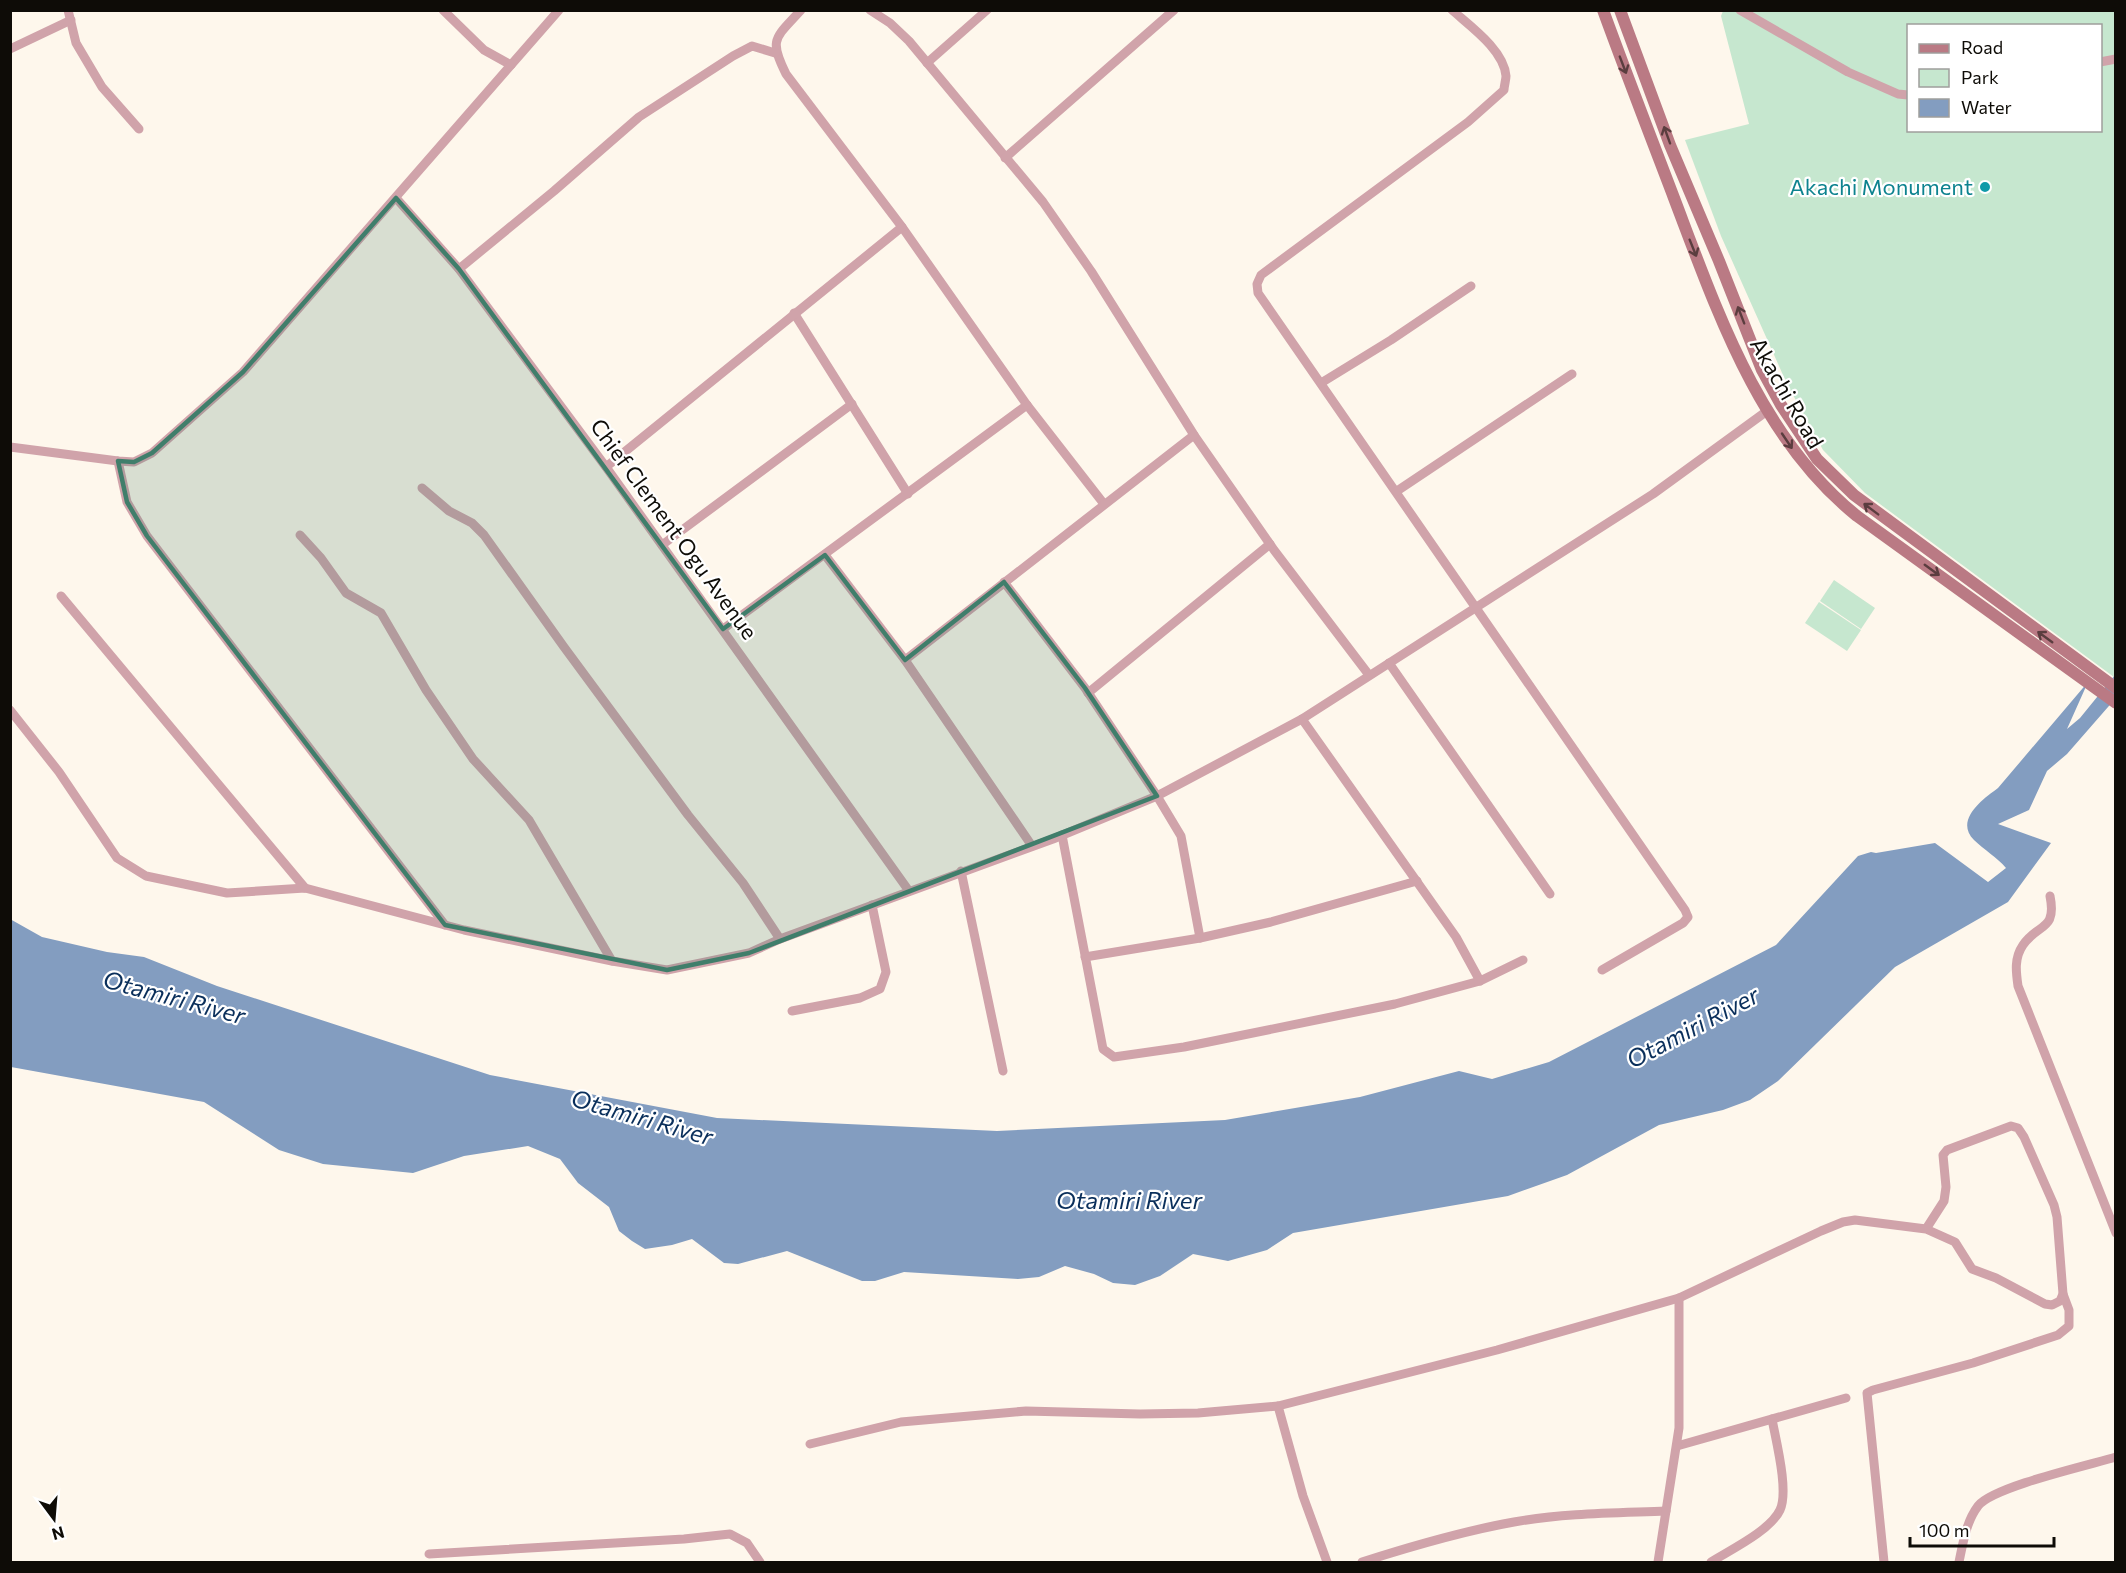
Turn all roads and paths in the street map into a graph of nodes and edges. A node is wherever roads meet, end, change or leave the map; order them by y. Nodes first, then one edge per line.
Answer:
1 (443, 10) edge
2 (559, 10) edge
3 (801, 10) edge
4 (870, 10) edge
5 (987, 10) edge
6 (1174, 10) edge
7 (1452, 10) edge
8 (1603, 10) edge
9 (1620, 10) edge
10 (1740, 10) edge
11 (70, 15) edge
12 (10, 49) edge
13 (776, 53) junction
14 (927, 63) junction
15 (511, 65) junction
16 (1907, 94) edge
17 (139, 129) dead end
18 (1005, 158) junction
19 (396, 198) junction
20 (902, 227) junction
21 (459, 269) junction
22 (1471, 286) dead end
23 (794, 313) junction
24 (1572, 374) dead end
25 (1321, 383) junction
26 (852, 404) junction
27 (1027, 405) junction
28 (1767, 411) junction
29 (1194, 435) junction
30 (10, 447) edge
31 (118, 461) junction
32 (606, 467) junction
33 (422, 488) dead end
34 (1397, 491) junction
35 (908, 494) junction
36 (1104, 504) junction
37 (300, 535) dead end
38 (1270, 544) junction
39 (662, 545) junction
40 (825, 555) junction
41 (1004, 582) junction
42 (61, 596) dead end
43 (1476, 607) junction
44 (723, 629) junction
45 (905, 660) junction
46 (1389, 663) junction
47 (1370, 675) junction
48 (2090, 676) junction
49 (2115, 688) edge
50 (1088, 693) junction
51 (2115, 703) edge
52 (10, 710) edge
53 (1302, 719) junction
54 (1157, 796) junction
55 (1062, 835) junction
56 (1032, 846) junction
57 (961, 871) junction
58 (1417, 881) junction
59 (305, 888) junction
60 (909, 891) junction
61 (1550, 894) dead end
62 (2050, 896) dead end
63 (872, 905) junction
64 (445, 925) junction
65 (1200, 938) junction
66 (780, 939) junction
67 (1085, 957) junction
68 (1523, 960) dead end
69 (612, 962) junction
70 (1602, 970) dead end
71 (1480, 981) junction
72 (792, 1011) dead end
73 (1004, 1071) dead end
74 (1926, 1229) junction
75 (2115, 1233) edge
76 (2063, 1294) junction
77 (1679, 1298) junction
78 (1846, 1398) dead end
79 (1278, 1406) junction
80 (1772, 1419) junction
81 (810, 1444) dead end
82 (1677, 1446) junction
83 (2115, 1458) edge
84 (1666, 1511) junction
85 (429, 1554) dead end
86 (760, 1563) edge
87 (1327, 1563) edge
88 (1362, 1563) edge
89 (1658, 1563) edge
90 (1711, 1563) edge
91 (1884, 1563) edge
92 (1959, 1563) edge

1 - 15 street
2 - 15 street
3 - 13 street
4 - 14 street
5 - 14 street
6 - 18 street
7 - 25 street
8 -> 28 main road, Akachi Road
48 -> 9 main road, Akachi Road
10 - 16 street
11 - 12 street
11 - 17 street
13 - 20 street
13 - 21 street
14 - 18 street
15 - 19 street
18 - 29 street
19 - 21 street, Chief Clement Ogu Avenue
19 - 31 street
20 - 23 street
20 - 27 street
21 - 32 street, Chief Clement Ogu Avenue
22 - 25 street
23 - 26 street
23 - 32 street
24 - 34 street
25 - 34 street
26 - 35 street
26 - 39 street
27 - 35 street
27 - 36 street
28 - 43 street
28 -> 48 main road, Akachi Road
29 - 36 street
29 - 38 street
30 - 31 street
31 - 64 street
32 - 39 street, Chief Clement Ogu Avenue
33 - 66 street
34 - 43 street
35 - 40 street
36 - 41 street
37 - 69 street
38 - 47 street
38 - 50 street
39 - 44 street, Chief Clement Ogu Avenue
40 - 44 street
40 - 45 street
41 - 45 street
41 - 50 street
42 - 59 street
43 - 46 street
43 - 70 street
44 - 60 street, Chief Clement Ogu Avenue
45 - 56 street
46 - 47 street
46 - 61 street
47 - 53 street
48 - 49 main road, Akachi Road
48 - 51 main road, Akachi Road
50 - 54 street
52 - 59 street
53 - 54 street
53 - 58 street
54 - 55 street
54 - 65 street
55 - 56 street
55 - 67 street
56 - 57 street
57 - 60 street
57 - 73 street
58 - 65 street
58 - 71 street
59 - 64 street
60 - 63 street
62 - 75 street
63 - 66 street
63 - 72 street
64 - 69 street
65 - 67 street
66 - 69 street
67 - 71 street
68 - 71 street
74 - 76 street
74 - 76 street
74 - 77 street
76 - 91 street
77 - 79 street
77 - 82 street
78 - 80 street
79 - 81 street
79 - 87 street
80 - 82 street
80 - 90 street
82 - 84 street
83 - 92 street
84 - 88 street
84 - 89 street
85 - 86 street

